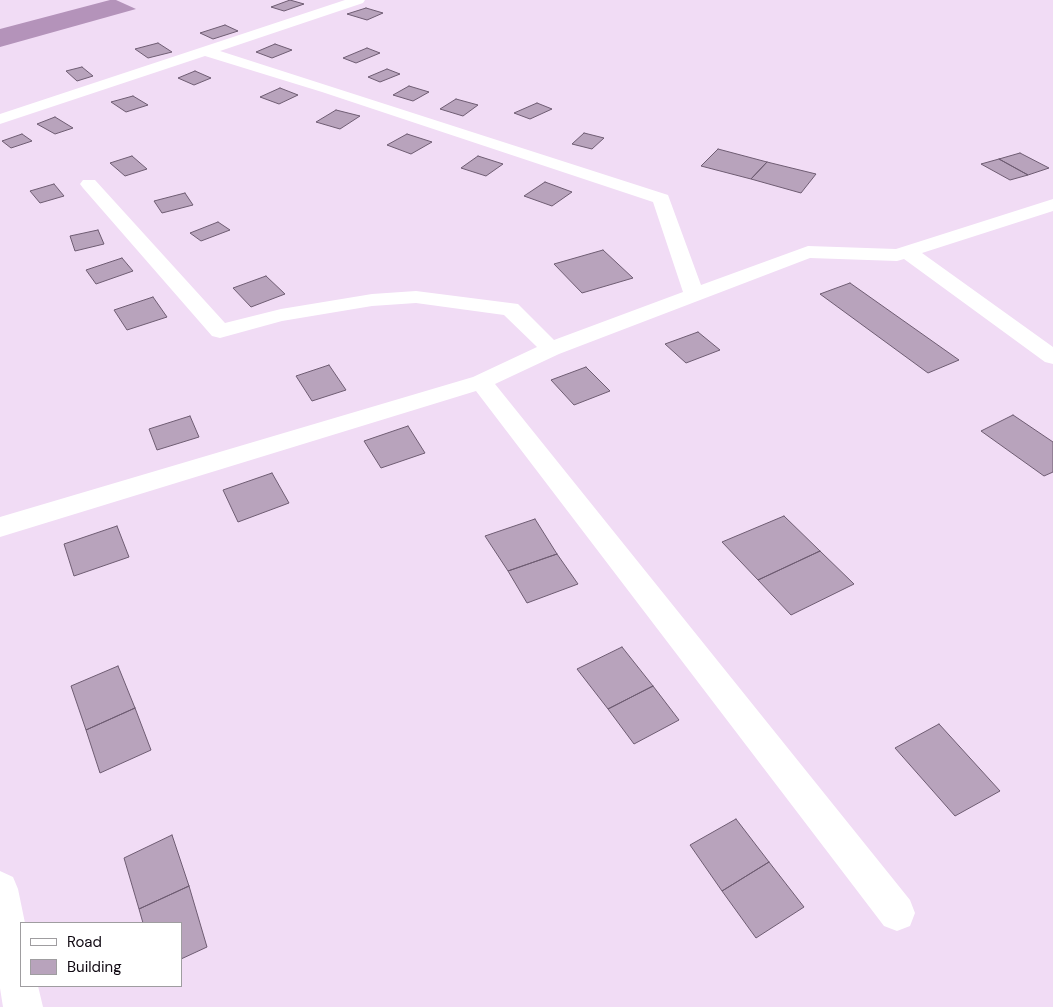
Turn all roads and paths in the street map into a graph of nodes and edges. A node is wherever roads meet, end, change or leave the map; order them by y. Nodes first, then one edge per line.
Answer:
1 (358, 0) edge
2 (205, 51) junction
3 (0, 119) edge
4 (88, 184) dead end
5 (1053, 205) edge
6 (907, 252) junction
7 (694, 295) junction
8 (551, 349) junction
9 (1053, 357) edge
10 (481, 382) junction
11 (0, 527) edge
12 (0, 889) edge
13 (896, 913) dead end
14 (23, 1007) edge

1 - 2 street
2 - 3 street
2 - 7 street
4 - 8 street
5 - 6 street
6 - 7 street
6 - 9 street
7 - 8 street
8 - 10 street
10 - 11 street
10 - 13 street
12 - 14 street

